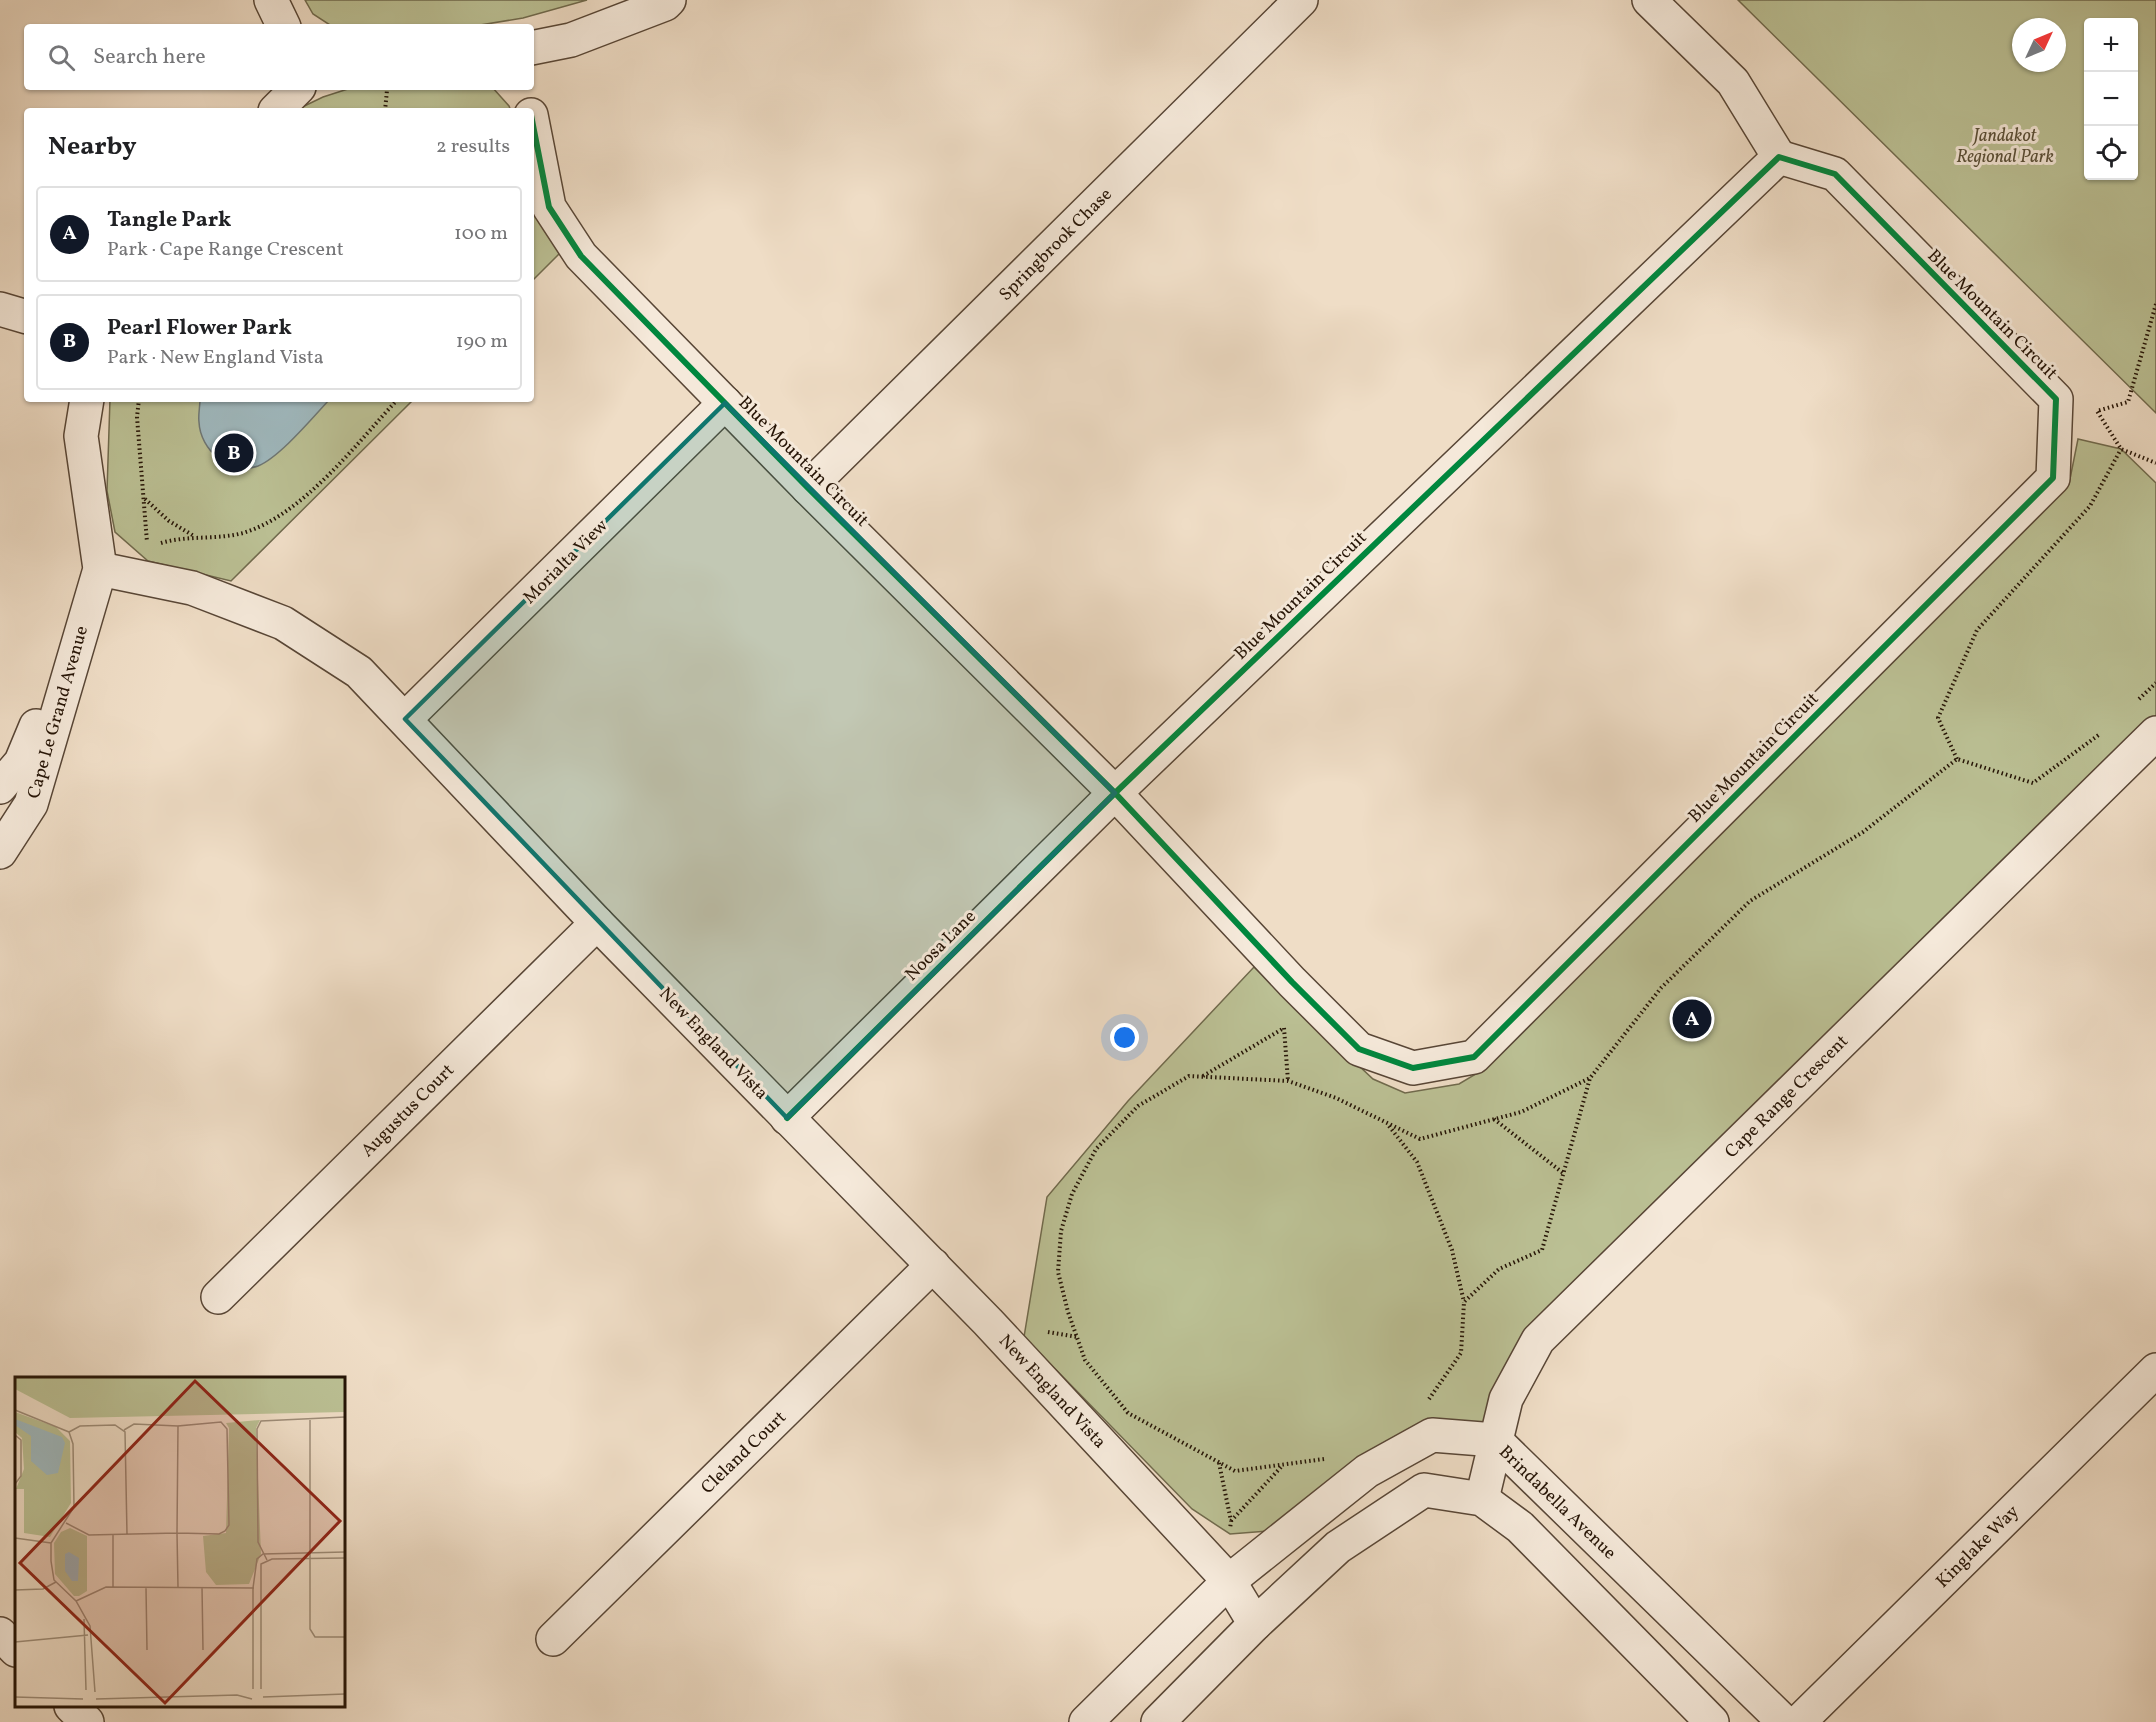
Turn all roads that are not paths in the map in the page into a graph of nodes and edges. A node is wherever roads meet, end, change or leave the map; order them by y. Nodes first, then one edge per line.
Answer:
1 (271, 0) edge
2 (669, 0) edge
3 (1300, 0) edge
4 (1650, 0) edge
5 (283, 24) edge
6 (534, 47) edge
7 (296, 90) edge
8 (527, 90) edge
9 (278, 108) edge
10 (530, 108) edge
11 (534, 129) edge
12 (1779, 157) junction
13 (0, 309) edge
14 (24, 316) edge
15 (87, 402) edge
16 (725, 403) junction
17 (808, 488) junction
18 (100, 569) junction
19 (89, 600) junction
20 (405, 719) junction
21 (2156, 733) edge
22 (0, 787) edge
23 (1115, 793) junction
24 (0, 852) edge
25 (597, 923) junction
26 (787, 1118) junction
27 (933, 1265) junction
28 (218, 1297) dead end
29 (2156, 1370) edge
30 (1495, 1440) junction
31 (1482, 1499) junction
32 (1229, 1581) junction
33 (1255, 1624) junction
34 (0, 1634) edge
35 (553, 1639) dead end
36 (15, 1649) edge
37 (72, 1707) edge
38 (87, 1722) edge
39 (1086, 1722) edge
40 (1158, 1722) edge
41 (1712, 1722) edge
42 (1784, 1722) edge
43 (1798, 1722) edge

1 - 5 street
2 - 6 street
3 - 17 street, Springbrook Chase
4 - 12 street
7 - 9 street
8 - 10 street, Blue Mountain Circuit
11 - 16 street, Blue Mountain Circuit
12 - 23 street, Blue Mountain Circuit
12 - 23 street, Blue Mountain Circuit
13 - 14 street
15 - 18 street, Cape Le Grand Avenue
16 - 17 street, Blue Mountain Circuit
16 - 20 street, Morialta View
17 - 23 street, Blue Mountain Circuit
18 - 19 street, Cape Le Grand Avenue
18 - 20 street, New England Vista
19 - 22 street, Cape Le Grand Avenue
19 - 24 street, Cape Le Grand Avenue
20 - 25 street, New England Vista
21 - 30 street, Cape Range Crescent
23 - 26 street, Noosa Lane
25 - 26 street, New England Vista
25 - 28 street, Augustus Court
26 - 27 street, New England Vista
27 - 32 street, New England Vista
27 - 35 street, Cleland Court
29 - 43 street, Kinglake Way
30 - 31 street, Cape Range Crescent
30 - 32 street, Brindabella Avenue
30 - 42 street, Brindabella Avenue
31 - 33 street
31 - 41 street
32 - 33 street, New England Vista
32 - 39 street, Brindabella Avenue
33 - 40 street
34 - 36 street
37 - 38 street

